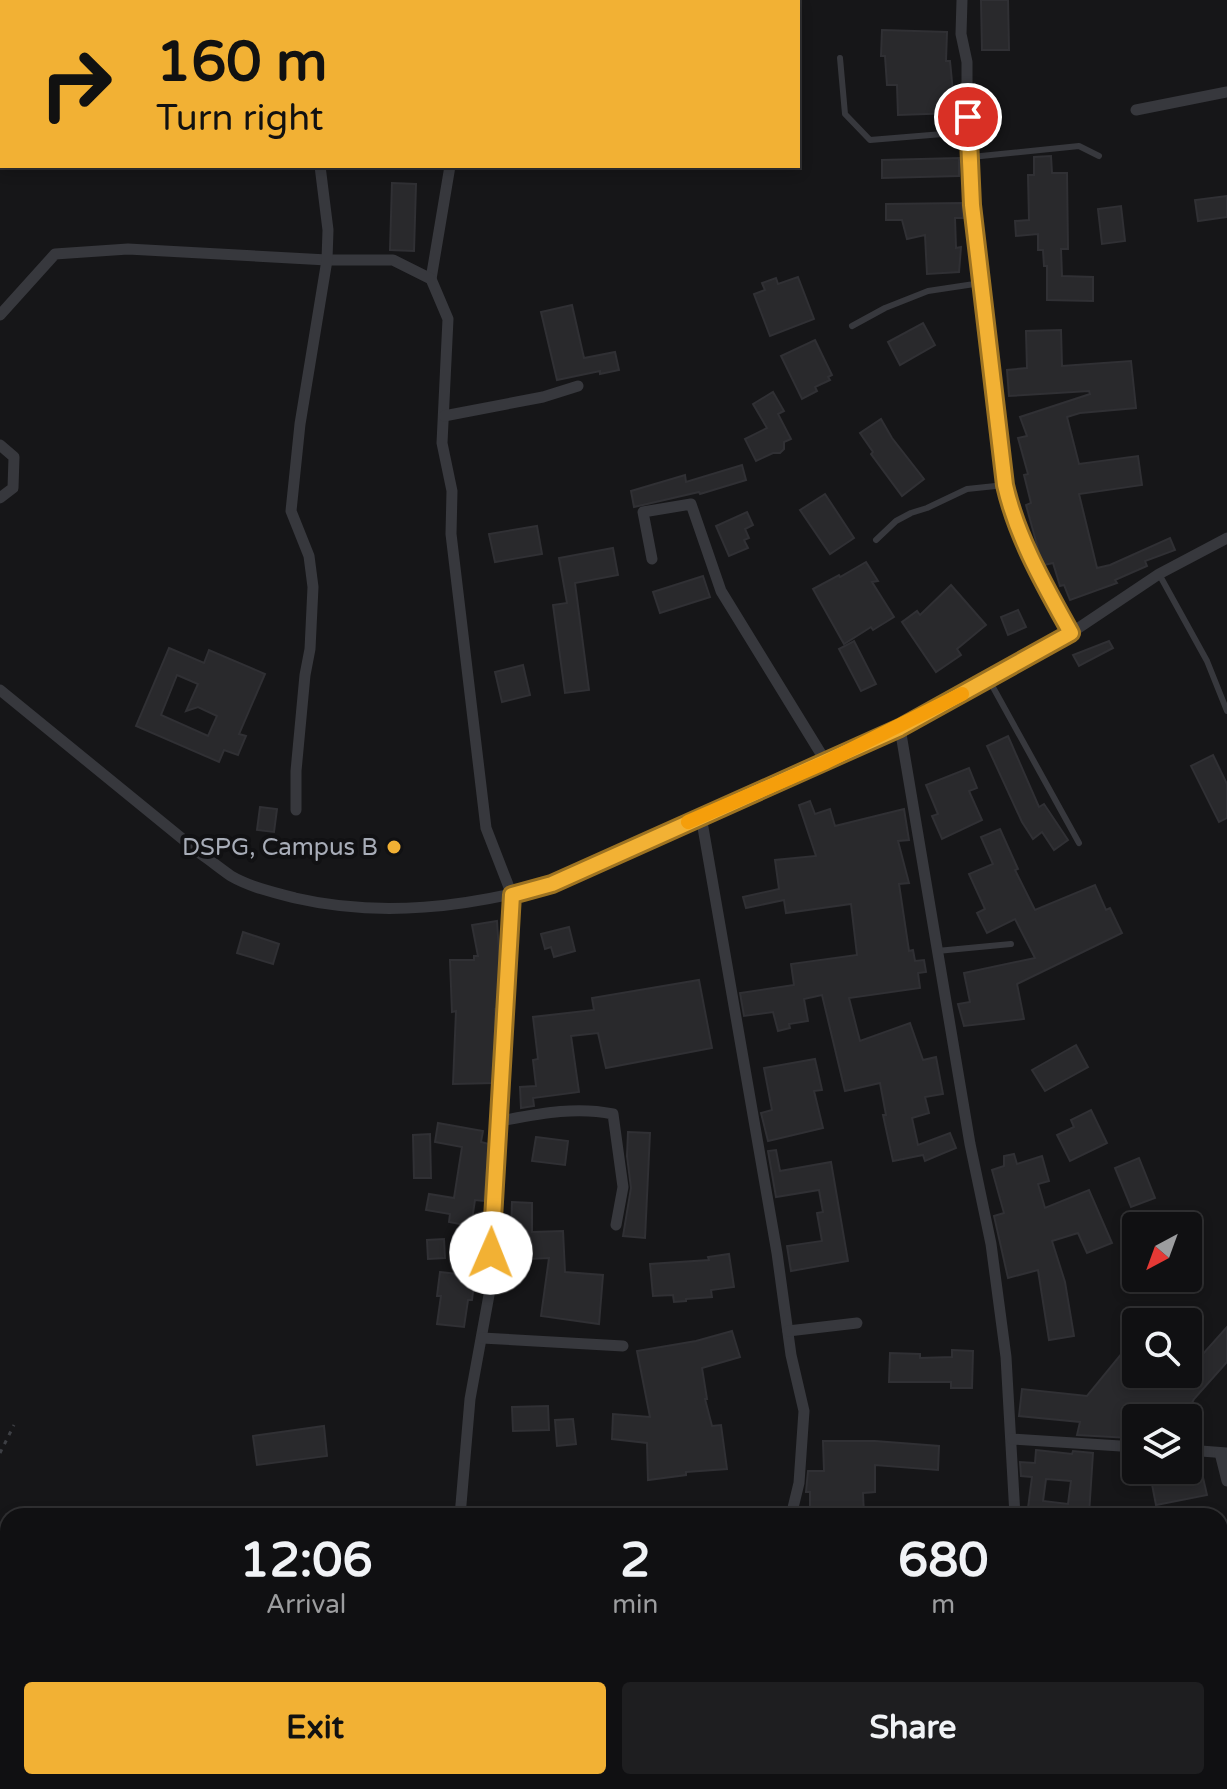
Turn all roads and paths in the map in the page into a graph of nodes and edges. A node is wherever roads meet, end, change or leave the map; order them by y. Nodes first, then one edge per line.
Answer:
1 (962, 0) edge
2 (840, 58) dead end
3 (1227, 92) edge
4 (1136, 110) dead end
5 (967, 132) junction
6 (1099, 156) dead end
7 (971, 157) junction
8 (320, 168) edge
9 (450, 168) edge
10 (327, 260) junction
11 (431, 279) junction
12 (981, 283) junction
13 (0, 315) edge
14 (852, 326) dead end
15 (578, 386) dead end
16 (444, 416) junction
17 (0, 445) edge
18 (1005, 485) junction
19 (0, 498) edge
20 (1227, 538) edge
21 (876, 540) dead end
22 (652, 559) dead end
23 (1159, 574) junction
24 (1071, 633) junction
25 (989, 680) junction
26 (0, 690) edge
27 (1227, 711) edge
28 (900, 728) junction
29 (826, 762) junction
30 (296, 810) dead end
31 (701, 816) junction
32 (1079, 843) dead end
33 (512, 895) junction
34 (1011, 944) dead end
35 (937, 951) junction
36 (500, 1121) junction
37 (616, 1225) dead end
38 (857, 1323) dead end
39 (788, 1331) junction
40 (482, 1338) junction
41 (623, 1346) dead end
42 (14, 1425) dead end
43 (1012, 1439) junction
44 (1122, 1446) edge
45 (1202, 1451) edge
46 (0, 1453) edge
47 (1224, 1453) edge
48 (1227, 1481) edge
49 (461, 1508) edge
50 (793, 1508) edge
51 (1015, 1508) edge

1 - 5 street
2 - 5 lane
3 - 4 street
5 - 7 street
6 - 7 lane
7 - 12 street
8 - 10 street
9 - 11 street
10 - 11 street
10 - 13 street
10 - 30 street
11 - 16 street
12 - 14 lane
12 - 18 street
15 - 16 street
16 - 33 street
17 - 19 street
18 - 21 lane
18 - 24 street
20 - 23 street
22 - 29 street
23 - 24 street
23 - 27 lane
24 - 25 street
25 - 28 street
25 - 32 lane
26 - 33 street
28 - 29 street
28 - 35 street
29 - 31 street
31 - 33 street
31 - 39 street
33 - 36 street
34 - 35 lane
35 - 43 street
36 - 37 street
36 - 40 street
38 - 39 street
39 - 50 street
40 - 41 street
40 - 49 street
42 - 46 path
43 - 44 street
43 - 51 street
45 - 47 street
47 - 48 street

